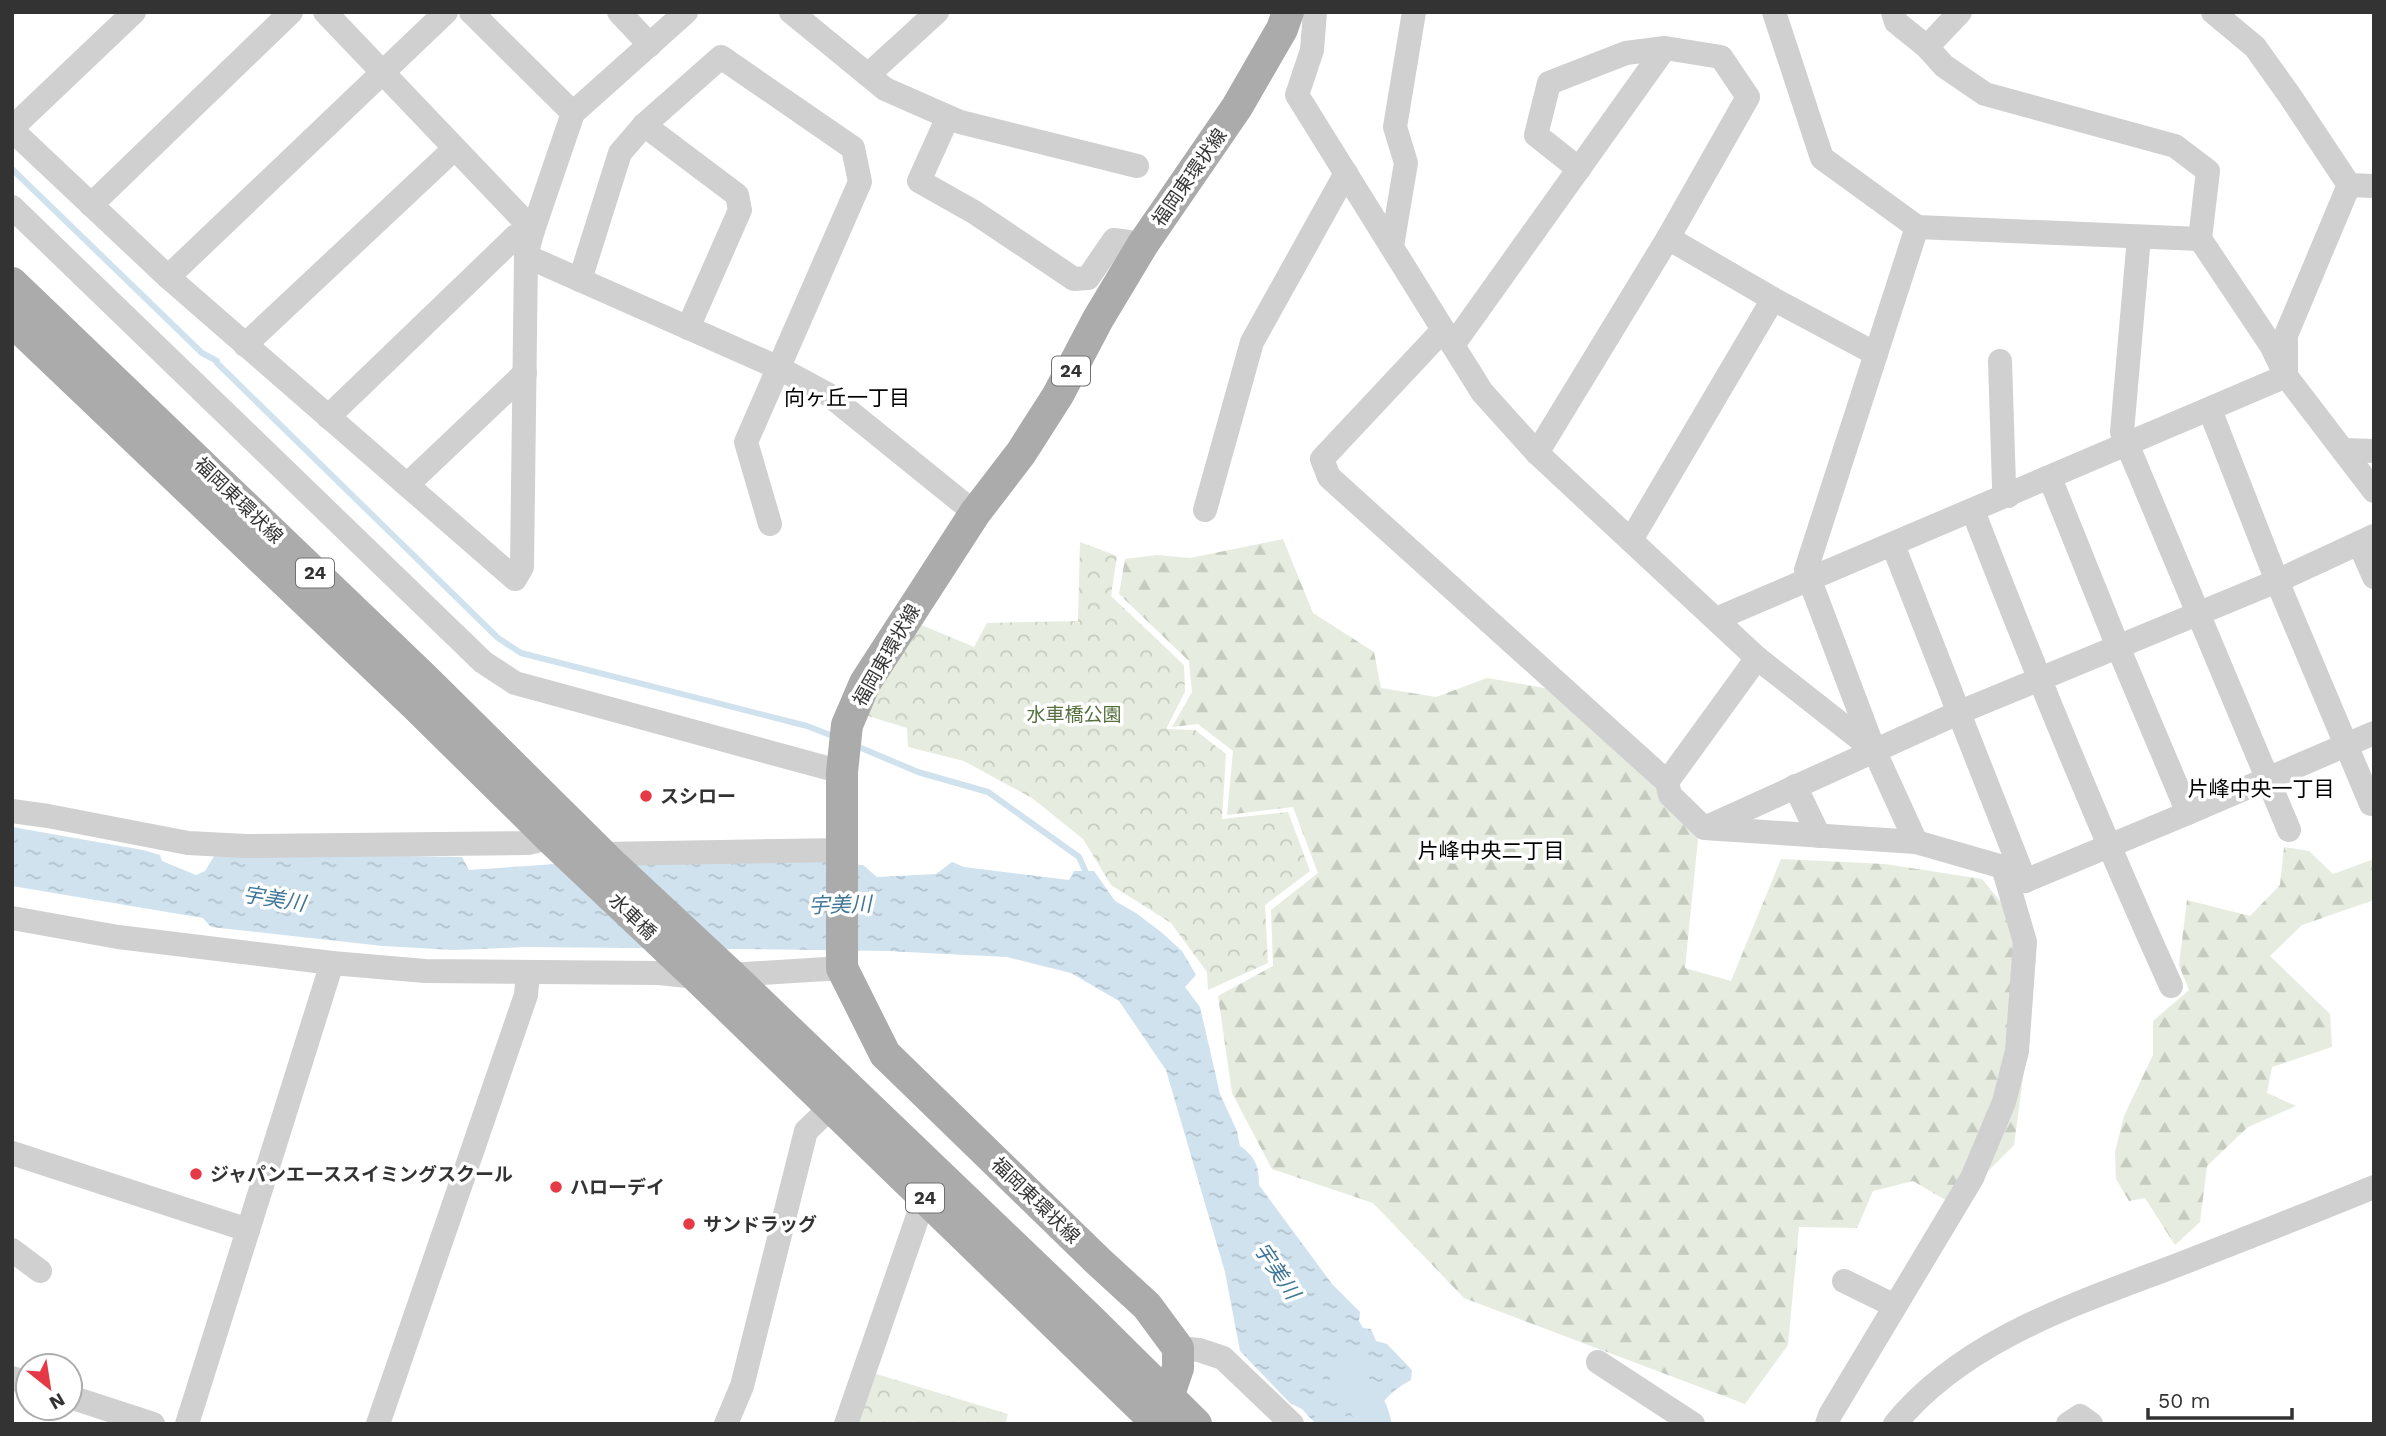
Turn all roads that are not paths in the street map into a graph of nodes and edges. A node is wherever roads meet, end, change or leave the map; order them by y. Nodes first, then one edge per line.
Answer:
1 (134, 12) edge
2 (291, 12) edge
3 (326, 12) edge
4 (446, 12) edge
5 (471, 12) edge
6 (619, 12) edge
7 (686, 12) edge
8 (791, 12) edge
9 (937, 12) edge
10 (1288, 12) edge
11 (1315, 12) edge
12 (1414, 12) edge
13 (1774, 12) edge
14 (1893, 12) edge
15 (1960, 12) edge
16 (2213, 12) edge
17 (650, 45) junction
18 (1927, 47) junction
19 (1665, 48) junction
20 (384, 73) junction
21 (868, 75) junction
22 (573, 113) junction
23 (948, 117) junction
24 (644, 125) junction
25 (12, 129) edge
26 (454, 149) junction
27 (1137, 166) dead end
28 (1579, 170) junction
29 (1346, 173) junction
30 (2349, 186) junction
31 (2374, 186) edge
32 (91, 205) junction
33 (12, 207) edge
34 (1917, 227) junction
35 (533, 230) junction
36 (2139, 237) junction
37 (1668, 238) junction
38 (2200, 239) junction
39 (1143, 244) junction
40 (1392, 246) junction
41 (526, 256) junction
42 (168, 277) junction
43 (580, 280) junction
44 (12, 283) edge
45 (1773, 299) junction
46 (12, 321) edge
47 (688, 328) junction
48 (1448, 337) junction
49 (245, 345) junction
50 (1876, 354) junction
51 (2000, 361) dead end
52 (779, 368) junction
53 (525, 373) junction
54 (2286, 376) junction
55 (2210, 410) junction
56 (328, 417) junction
57 (2127, 444) junction
58 (2343, 450) junction
59 (2374, 451) edge
60 (1537, 453) junction
61 (2050, 478) junction
62 (407, 485) junction
63 (2374, 491) edge
64 (2008, 496) junction
65 (1205, 510) dead end
66 (1973, 511) junction
67 (975, 513) junction
68 (770, 524) dead end
69 (1631, 540) junction
70 (2367, 540) edge
71 (1893, 545) junction
72 (2374, 577) edge
73 (1811, 580) junction
74 (2277, 581) junction
75 (2198, 614) junction
76 (1716, 618) junction
77 (2118, 647) junction
78 (1757, 658) junction
79 (2039, 680) junction
80 (1960, 712) junction
81 (2374, 733) edge
82 (2347, 746) junction
83 (1874, 750) junction
84 (843, 767) junction
85 (2266, 778) junction
86 (1667, 782) junction
87 (1795, 786) junction
88 (2371, 804) dead end
89 (12, 811) edge
90 (2188, 814) junction
91 (1704, 828) junction
92 (2289, 830) dead end
93 (1819, 836) junction
94 (550, 838) junction
95 (1916, 842) junction
96 (2108, 847) junction
97 (843, 855) junction
98 (597, 860) junction
99 (2003, 867) junction
100 (2025, 881) junction
101 (12, 918) edge
102 (842, 961) junction
103 (332, 963) junction
104 (528, 972) junction
105 (710, 973) junction
106 (2171, 986) dead end
107 (831, 1107) junction
108 (12, 1153) edge
109 (2374, 1187) edge
110 (929, 1202) junction
111 (248, 1230) junction
112 (12, 1250) edge
113 (40, 1271) dead end
114 (1844, 1281) dead end
115 (1895, 1306) junction
116 (1178, 1348) junction
117 (1598, 1362) dead end
118 (84, 1401) edge
119 (1164, 1415) edge
120 (153, 1424) edge
121 (187, 1424) edge
122 (378, 1424) edge
123 (726, 1424) edge
124 (846, 1424) edge
125 (1196, 1424) edge
126 (1292, 1424) edge
127 (1693, 1424) edge
128 (1827, 1424) edge
129 (1895, 1424) edge
130 (2068, 1424) edge
131 (2091, 1424) edge

1 - 25 street
2 - 32 street
3 - 20 street
4 - 20 street
5 - 22 street
6 - 17 street
7 - 17 street
8 - 21 street
9 - 21 street
10 - 39 main road, 福岡東環状線 / 24
11 - 29 street
12 - 40 street
13 - 34 street
14 - 18 street
15 - 18 street
16 - 30 street
17 - 22 street
18 - 38 street
19 - 28 street
19 - 28 street
19 - 37 street
20 - 26 street
20 - 42 street
21 - 23 street
22 - 35 street
23 - 27 street
23 - 39 street
24 - 43 street
24 - 47 street
24 - 52 street
25 - 32 street
26 - 35 street
26 - 49 street
28 - 48 street
29 - 40 street
29 - 65 street
30 - 31 street
30 - 54 street
32 - 42 street
33 - 84 street
34 - 36 street
34 - 50 street
35 - 41 street
35 - 56 street
36 - 38 street
36 - 57 street
37 - 45 street
37 - 60 street
38 - 54 street
39 - 67 main road, 福岡東環状線 / 24
40 - 48 street
41 - 43 street
41 - 53 street
42 - 49 street
43 - 47 street
44 - 98 main road, 福岡東環状線 / 24
45 - 50 street
45 - 69 street
46 - 94 main road, 福岡東環状線 / 24
47 - 52 street
48 - 60 street
48 - 86 street
49 - 56 street
50 - 73 street
51 - 64 street
52 - 67 street
52 - 68 street
53 - 62 street
53 - 62 street
54 - 55 street
54 - 58 street
55 - 57 street
55 - 74 street
56 - 62 street
57 - 61 street
57 - 75 street
58 - 59 street
58 - 63 street
60 - 69 street
61 - 64 street
61 - 77 street
64 - 66 street
66 - 71 street
66 - 79 street
67 - 84 main road, 福岡東環状線 / 24
69 - 76 street
70 - 72 street
70 - 74 street
71 - 73 street
71 - 80 street
73 - 76 street
73 - 83 street
74 - 75 street
74 - 82 street
75 - 77 street
75 - 85 street
76 - 78 street
77 - 79 street
77 - 90 street
78 - 83 street
78 - 86 street
79 - 80 street
79 - 96 street
80 - 83 street
80 - 100 street
81 - 82 street
82 - 85 street
82 - 88 street
83 - 87 street
83 - 95 street
84 - 97 main road, 福岡東環状線 / 24
85 - 90 street
85 - 92 street
86 - 91 street
87 - 91 street
87 - 93 street
89 - 94 street
90 - 96 street
91 - 93 street
93 - 95 street
94 - 98 main road, 福岡東環状線 / 24
95 - 99 street
96 - 100 street
96 - 106 street
97 - 98 street
97 - 102 main road, 福岡東環状線 / 24
98 - 105 main road, 水車橋 / 24
99 - 100 street
99 - 115 street
101 - 103 street
102 - 105 street
102 - 116 main road, 福岡東環状線 / 24
103 - 104 street
103 - 111 street
104 - 105 street
104 - 122 street
105 - 107 main road, 24
105 - 119 main road, 24
107 - 110 main road, 24
107 - 123 street
108 - 111 street
109 - 129 street
110 - 119 main road, 24
110 - 124 street
111 - 121 street
112 - 113 street
114 - 115 street
115 - 128 street
116 - 119 main road
116 - 126 street
117 - 127 street
118 - 120 street
119 - 125 main road, 24
130 - 131 street

